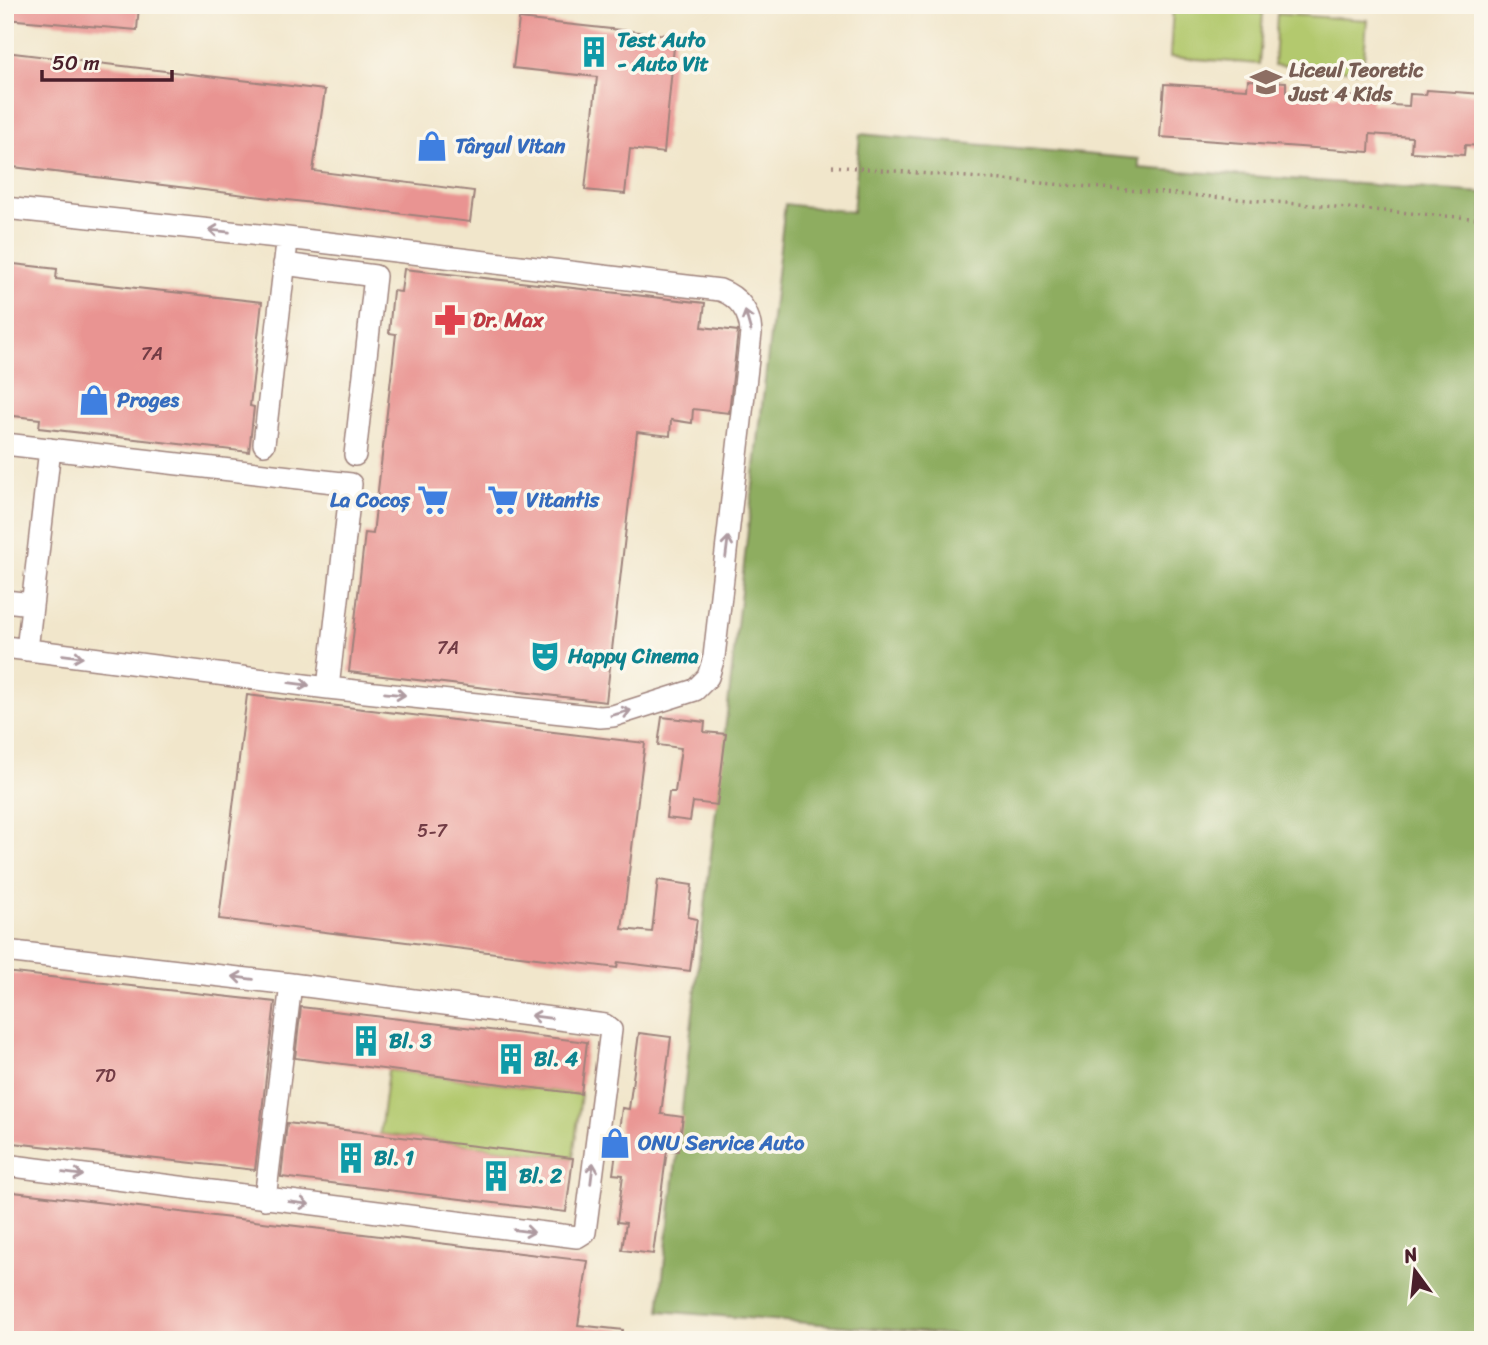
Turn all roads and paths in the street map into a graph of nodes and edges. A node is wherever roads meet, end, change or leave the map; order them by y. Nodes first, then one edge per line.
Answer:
1 (832, 166) dead end
2 (5, 208) edge
3 (1483, 219) edge
4 (287, 238) junction
5 (284, 264) junction
6 (5, 444) edge
7 (50, 449) junction
8 (263, 457) junction
9 (353, 468) junction
10 (5, 601) edge
11 (32, 611) junction
12 (5, 614) edge
13 (5, 647) edge
14 (27, 650) junction
15 (327, 688) junction
16 (5, 951) edge
17 (291, 984) junction
18 (5, 1165) edge
19 (265, 1199) junction

1 - 3 path
4 -> 2 lane
4 - 5 lane
15 -> 4 lane
5 - 8 lane
5 - 9 lane
6 - 7 lane
7 - 8 lane
7 - 11 lane
8 - 9 lane
9 - 15 lane
10 - 11 lane
11 - 12 lane
11 - 14 lane
13 - 14 lane
14 -> 15 lane
17 -> 16 lane
17 - 19 lane
19 -> 17 lane
18 -> 19 lane

